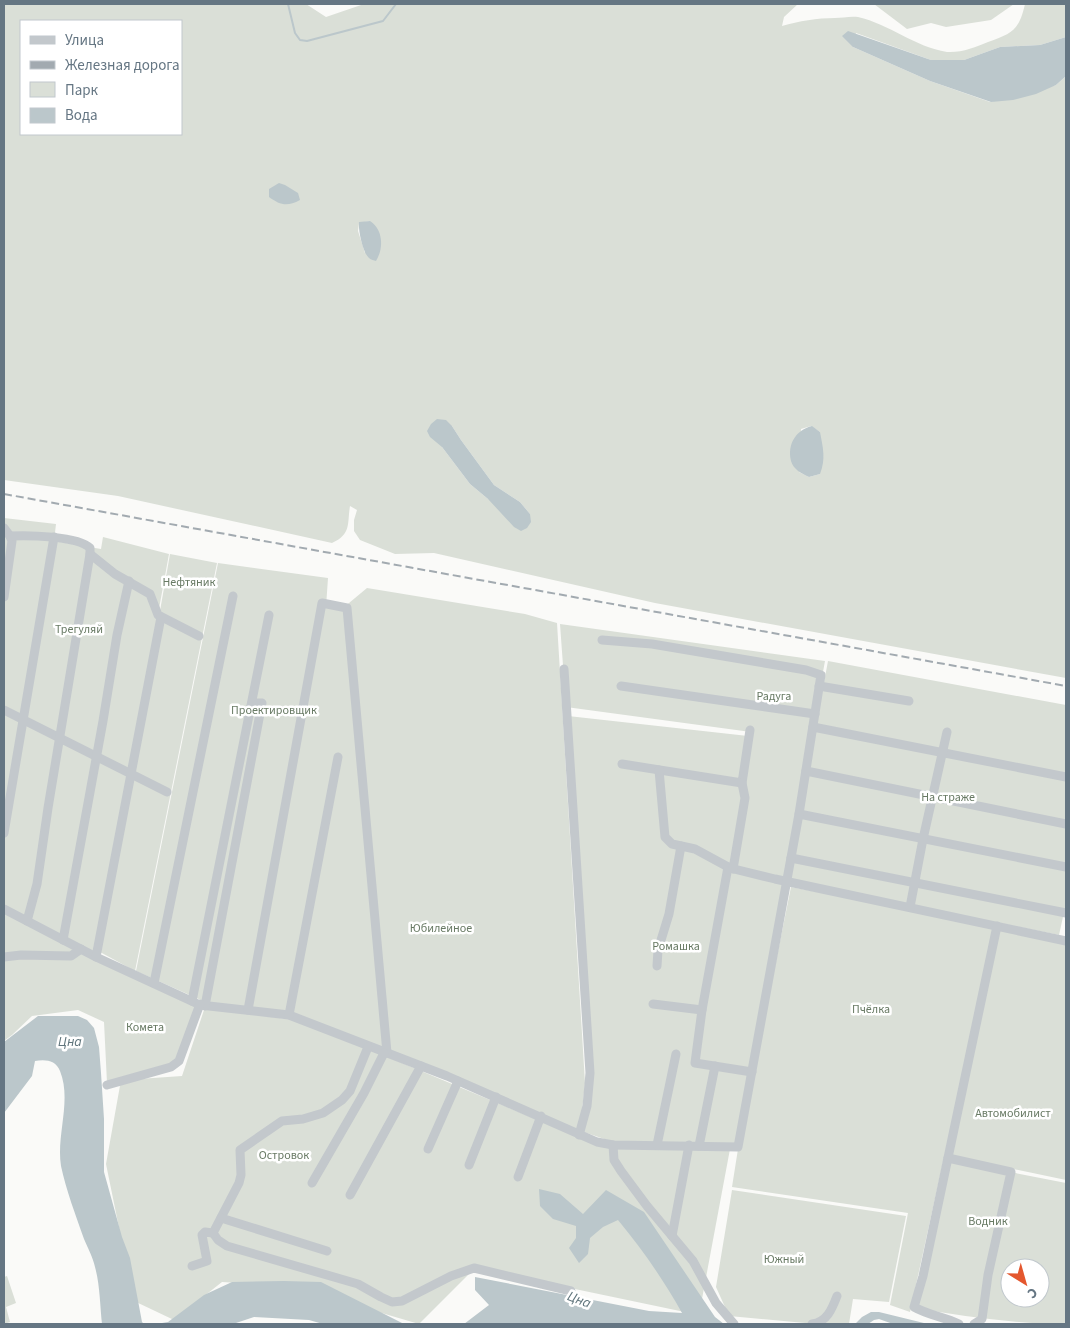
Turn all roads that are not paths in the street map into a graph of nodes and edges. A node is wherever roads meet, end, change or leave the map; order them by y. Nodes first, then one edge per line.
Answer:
1 (4, 528) edge
2 (10, 536) junction
3 (54, 537) junction
4 (90, 554) junction
5 (128, 581) junction
6 (233, 596) dead end
7 (4, 597) edge
8 (269, 615) dead end
9 (161, 617) junction
10 (199, 636) dead end
11 (602, 640) dead end
12 (564, 669) dead end
13 (621, 686) dead end
14 (819, 686) junction
15 (909, 701) dead end
16 (252, 703) junction
17 (4, 710) edge
18 (815, 714) junction
19 (22, 720) junction
20 (813, 728) junction
21 (750, 730) dead end
22 (947, 732) dead end
23 (60, 739) junction
24 (942, 753) junction
25 (96, 756) junction
26 (338, 757) dead end
27 (622, 764) dead end
28 (659, 770) junction
29 (806, 771) junction
30 (131, 774) junction
31 (1066, 777) edge
32 (742, 783) junction
33 (167, 792) dead end
34 (933, 797) junction
35 (799, 814) junction
36 (1066, 824) edge
37 (4, 833) edge
38 (923, 840) junction
39 (681, 846) junction
40 (790, 858) junction
41 (1066, 867) edge
42 (731, 868) junction
43 (915, 881) junction
44 (786, 882) junction
45 (910, 908) junction
46 (4, 909) edge
47 (1066, 913) edge
48 (27, 921) junction
49 (997, 926) junction
50 (63, 940) junction
51 (1066, 941) edge
52 (81, 949) junction
53 (4, 957) edge
54 (96, 957) junction
55 (657, 966) dead end
56 (154, 983) junction
57 (199, 1004) junction
58 (653, 1004) dead end
59 (248, 1010) junction
60 (702, 1010) junction
61 (289, 1015) junction
62 (368, 1046) junction
63 (386, 1053) junction
64 (676, 1054) dead end
65 (421, 1066) junction
66 (714, 1066) junction
67 (752, 1072) junction
68 (458, 1082) junction
69 (107, 1085) dead end
70 (496, 1097) junction
71 (541, 1116) junction
72 (579, 1135) junction
73 (613, 1144) junction
74 (657, 1145) junction
75 (688, 1145) junction
76 (699, 1146) junction
77 (428, 1149) dead end
78 (948, 1158) junction
79 (468, 1165) dead end
80 (518, 1177) dead end
81 (312, 1183) dead end
82 (350, 1195) dead end
83 (221, 1218) junction
84 (213, 1233) junction
85 (672, 1236) junction
86 (327, 1251) dead end
87 (192, 1266) dead end
88 (571, 1291) dead end
89 (837, 1296) dead end
90 (734, 1324) edge
91 (812, 1324) edge
92 (959, 1324) edge
93 (974, 1324) edge

1 - 2 street
2 - 3 street
2 - 7 street
3 - 4 street
3 - 19 street
4 - 5 street
4 - 23 street
5 - 9 street
5 - 25 street
6 - 56 street
8 - 16 street
9 - 10 street
9 - 30 street
11 - 14 street
12 - 72 street
13 - 18 street
14 - 15 street
14 - 18 street
16 - 57 street
16 - 57 street
17 - 19 street
18 - 20 street
19 - 23 street
19 - 37 street
20 - 24 street
20 - 29 street
21 - 32 street
22 - 24 street
23 - 25 street
23 - 48 street
24 - 31 street
24 - 34 street
25 - 30 street
25 - 50 street
26 - 61 street
27 - 28 street
28 - 32 street
28 - 39 street
29 - 34 street
29 - 35 street
30 - 33 street
30 - 54 street
32 - 42 street
34 - 36 street
34 - 38 street
35 - 38 street
35 - 40 street
38 - 41 street
38 - 43 street
39 - 42 street
39 - 55 street
40 - 43 street
40 - 44 street
42 - 44 street
42 - 60 street
43 - 45 street
43 - 47 street
44 - 45 street
44 - 67 street
45 - 49 street
46 - 48 street
48 - 50 street
49 - 51 street
49 - 78 street
50 - 52 street
52 - 53 street
52 - 54 street
54 - 56 street
56 - 57 street
57 - 59 street
57 - 69 street
58 - 60 street
59 - 61 street
59 - 63 street
60 - 66 street
61 - 62 street
62 - 63 street
62 - 83 street
63 - 65 street
63 - 81 street
64 - 74 street
65 - 68 street
65 - 82 street
66 - 67 street
66 - 76 street
67 - 76 street
68 - 70 street
68 - 77 street
70 - 71 street
70 - 79 street
71 - 72 street
71 - 80 street
72 - 73 street
73 - 74 street
73 - 85 street
74 - 75 street
75 - 76 street
75 - 85 street
78 - 92 street
78 - 93 street
83 - 84 street
83 - 86 street
84 - 87 street
84 - 88 street
85 - 90 street
89 - 91 street

